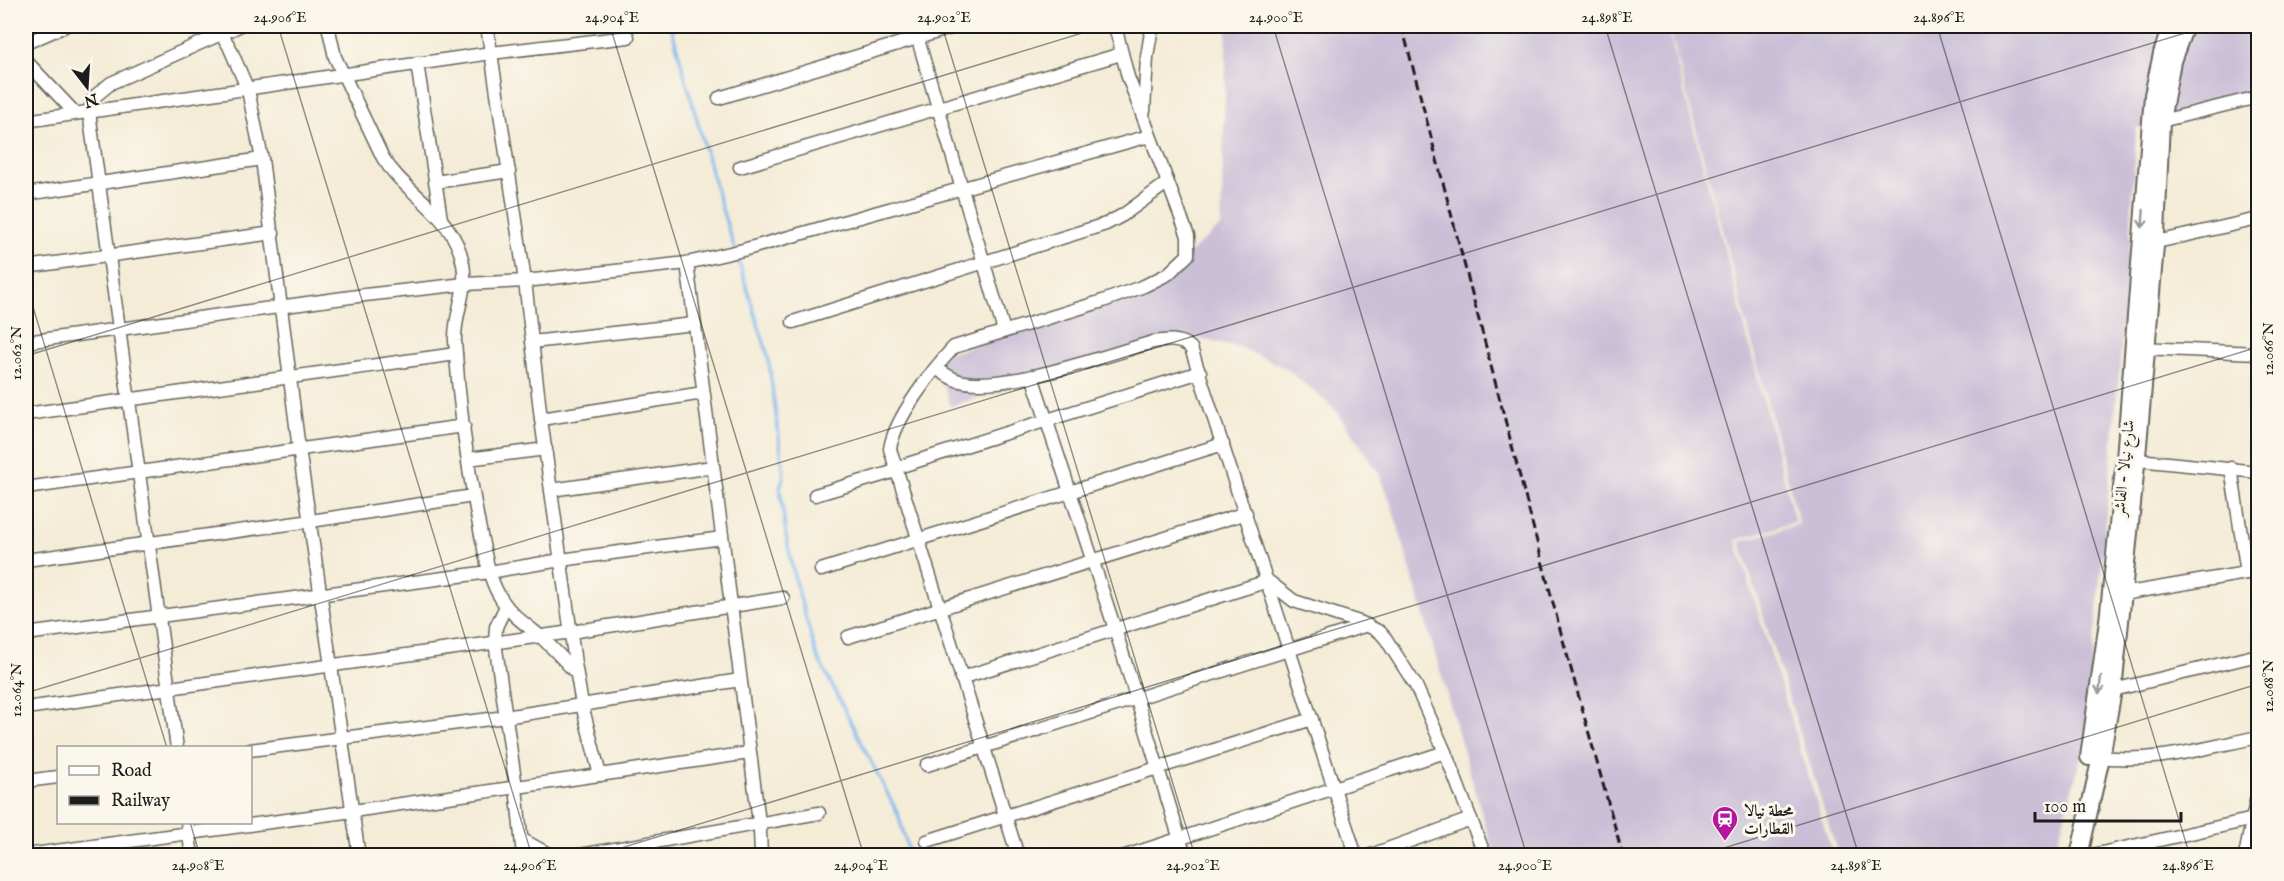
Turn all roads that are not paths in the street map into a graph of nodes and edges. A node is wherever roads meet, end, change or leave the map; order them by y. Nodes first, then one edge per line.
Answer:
1 (65, 26) edge
2 (239, 26) edge
3 (328, 26) edge
4 (487, 26) edge
5 (957, 26) edge
6 (1114, 26) edge
7 (1152, 26) edge
8 (2171, 26) edge
9 (2185, 26) edge
10 (219, 29) edge
11 (916, 31) edge
12 (628, 37) dead end
13 (26, 43) edge
14 (491, 52) junction
15 (1121, 54) junction
16 (26, 61) edge
17 (417, 63) junction
18 (343, 74) junction
19 (2162, 79) junction
20 (248, 90) junction
21 (2259, 97) edge
22 (719, 98) dead end
23 (938, 108) junction
24 (89, 112) junction
25 (75, 113) junction
26 (1143, 118) junction
27 (26, 121) edge
28 (2161, 121) junction
29 (1149, 136) junction
30 (262, 159) junction
31 (2153, 159) junction
32 (740, 167) dead end
33 (509, 171) junction
34 (435, 182) junction
35 (99, 183) junction
36 (1167, 183) junction
37 (962, 187) junction
38 (26, 194) edge
39 (441, 219) junction
40 (2259, 219) edge
41 (273, 233) junction
42 (2148, 244) junction
43 (109, 255) junction
44 (983, 262) junction
45 (687, 263) junction
46 (26, 267) edge
47 (525, 281) junction
48 (465, 284) junction
49 (281, 306) junction
50 (793, 322) dead end
51 (694, 324) junction
52 (119, 330) junction
53 (1004, 331) junction
54 (26, 342) edge
55 (532, 342) junction
56 (2139, 348) junction
57 (2259, 353) edge
58 (456, 354) junction
59 (936, 368) junction
60 (1200, 372) junction
61 (1032, 376) junction
62 (290, 378) junction
63 (703, 393) junction
64 (129, 399) junction
65 (26, 414) edge
66 (541, 419) junction
67 (1046, 420) junction
68 (464, 426) junction
69 (1224, 444) junction
70 (299, 449) junction
71 (546, 449) junction
72 (468, 459) junction
73 (2130, 459) junction
74 (712, 467) junction
75 (2231, 468) junction
76 (896, 469) junction
77 (138, 472) junction
78 (2259, 472) edge
79 (26, 488) edge
80 (551, 490) junction
81 (1070, 492) junction
82 (815, 495) dead end
83 (473, 496) junction
84 (1246, 513) junction
85 (311, 521) junction
86 (722, 538) junction
87 (917, 538) junction
88 (148, 544) junction
89 (26, 560) edge
90 (561, 560) junction
91 (1093, 561) junction
92 (821, 570) dead end
93 (489, 572) junction
94 (2253, 572) edge
95 (1268, 581) junction
96 (322, 594) junction
97 (2122, 594) junction
98 (783, 598) dead end
99 (506, 606) junction
100 (730, 606) junction
101 (939, 608) junction
102 (159, 616) junction
103 (1367, 625) junction
104 (1115, 629) junction
105 (571, 632) junction
106 (26, 634) edge
107 (539, 636) junction
108 (848, 637) dead end
109 (495, 642) junction
110 (1290, 649) junction
111 (2259, 655) edge
112 (331, 664) junction
113 (576, 673) junction
114 (961, 678) junction
115 (740, 680) junction
116 (168, 688) junction
117 (2113, 690) junction
118 (1136, 698) junction
119 (582, 705) junction
120 (26, 708) edge
121 (505, 717) junction
122 (1312, 719) junction
123 (342, 737) junction
124 (2259, 737) edge
125 (177, 746) edge
126 (983, 747) junction
127 (252, 750) edge
128 (1445, 752) junction
129 (749, 753) junction
130 (2095, 756) junction
131 (927, 765) dead end
132 (1158, 770) junction
133 (600, 775) junction
134 (57, 777) edge
135 (26, 781) edge
136 (516, 787) junction
137 (1335, 788) junction
138 (2259, 791) edge
139 (353, 810) junction
140 (819, 813) dead end
141 (1006, 818) junction
142 (1471, 819) junction
143 (2256, 819) edge
144 (252, 821) edge
145 (759, 822) junction
146 (225, 824) edge
147 (188, 828) edge
148 (1180, 838) junction
149 (523, 840) junction
150 (927, 842) dead end
151 (26, 855) edge
152 (192, 855) edge
153 (359, 855) edge
154 (523, 855) edge
155 (552, 855) edge
156 (575, 855) edge
157 (762, 855) edge
158 (1017, 855) edge
159 (1126, 855) edge
160 (1185, 855) edge
161 (1356, 855) edge
162 (1368, 855) edge
163 (1485, 855) edge
164 (2067, 855) edge
165 (2079, 855) edge
166 (2088, 855) edge
167 (2245, 855) edge

1 - 13 street
2 - 10 street
3 - 18 street
4 - 14 street
5 - 11 street
6 - 15 street
7 - 26 street
8 - 19 highway
9 - 19 highway
10 - 20 street
10 - 24 street
11 - 22 street
11 - 23 street
12 - 14 street
14 - 17 street
14 - 33 street
15 - 23 street
15 - 26 street
16 - 25 street
17 - 18 street
17 - 34 street
18 - 20 street
18 - 39 street
19 - 28 highway, شارع نيالا - الفاشر
19 - 31 highway, شارع نيالا - الفاشر
20 - 24 street
20 - 30 street
21 - 28 street
23 - 32 street
23 - 37 street
24 - 25 street
24 - 35 street
25 - 27 street
26 - 29 street
28 - 31 highway, شارع نيالا - الفاشر
29 - 36 street
29 - 37 street
30 - 35 street
30 - 41 street
31 - 42 highway, شارع نيالا - الفاشر
33 - 34 street
33 - 47 street
34 - 39 street
35 - 38 street
35 - 43 street
36 - 44 street
36 - 53 street
37 - 44 street
37 - 45 street
39 - 48 street
40 - 42 street
41 - 43 street
41 - 49 street
42 - 56 highway, شارع نيالا - الفاشر
43 - 46 street
43 - 52 street
44 - 50 street
44 - 53 street
45 - 47 street
45 - 51 street
47 - 48 street
47 - 55 street
48 - 49 street
48 - 58 street
49 - 52 street
49 - 62 street
51 - 55 street
51 - 63 street
52 - 54 street
52 - 64 street
53 - 59 street
55 - 66 street
56 - 57 street
56 - 73 highway, شارع نيالا - الفاشر
58 - 62 street
58 - 68 street
59 - 61 street
59 - 76 street
60 - 61 street
60 - 67 street
60 - 69 street
61 - 67 street
62 - 64 street
62 - 70 street
63 - 66 street
63 - 74 street
64 - 65 street
64 - 77 street
66 - 71 street
67 - 76 street
67 - 81 street
68 - 70 street
68 - 72 street
69 - 81 street
69 - 84 street
70 - 77 street
70 - 85 street
71 - 72 street
71 - 80 street
72 - 83 street
73 - 75 street
73 - 97 highway, شارع نيالا - الفاشر
73 -> 130 highway, شارع نيالا - الفاشر
74 - 80 street
74 - 86 street
75 - 78 street
75 - 94 street
76 - 82 street
76 - 87 street
77 - 79 street
77 - 88 street
80 - 90 street
81 - 87 street
81 - 91 street
83 - 85 street
83 - 93 street
84 - 91 street
84 - 95 street
85 - 88 street
85 - 96 street
86 - 90 street
86 - 100 street
87 - 92 street
87 - 101 street
88 - 89 street
88 - 102 street
90 - 93 street
90 - 105 street
91 - 101 street
91 - 104 street
93 - 96 street
93 - 99 street
94 - 97 street
95 - 103 street
95 - 104 street
95 - 110 street
96 - 102 street
96 - 112 street
97 - 117 highway, شارع نيالا - الفاشر
98 - 100 street
99 - 107 street
99 - 109 street
100 - 105 street
100 - 115 street
101 - 108 street
101 - 114 street
102 - 106 street
102 - 116 street
103 - 110 street
103 - 128 street
104 - 114 street
104 - 118 street
105 - 107 street
105 - 113 street
107 - 109 street
107 - 113 street
109 - 112 street
109 - 121 street
110 - 118 street
110 - 122 street
111 - 117 street
112 - 116 street
112 - 123 street
113 - 119 street
114 - 126 street
115 - 119 street
115 - 129 street
116 - 120 street
116 - 125 street
117 - 130 highway, شارع نيالا - الفاشر
118 - 126 street
118 - 132 street
119 - 121 street
119 - 133 street
121 - 123 street
121 - 136 street
122 - 132 street
122 - 137 street
123 - 127 street
123 - 139 street
124 - 130 street
126 - 131 street
126 - 141 street
128 - 137 street
128 - 142 street
129 - 133 street
129 - 145 street
130 - 164 highway, شارع نيالا - الفاشر
130 - 165 highway, شارع نيالا - الفاشر
132 - 141 street
132 - 148 street
133 - 136 street
134 - 135 street
136 - 139 street
136 - 149 street
137 - 148 street
137 - 161 street
138 - 143 street
139 - 144 street
139 - 153 street
140 - 145 street
141 - 150 street
141 - 158 street
142 - 162 street
142 - 163 street
143 - 166 street
143 - 167 street
145 - 156 street
145 - 157 street
146 - 147 street
147 - 151 street
147 - 152 street
148 - 159 street
148 - 160 street
149 - 154 street
149 - 155 street

